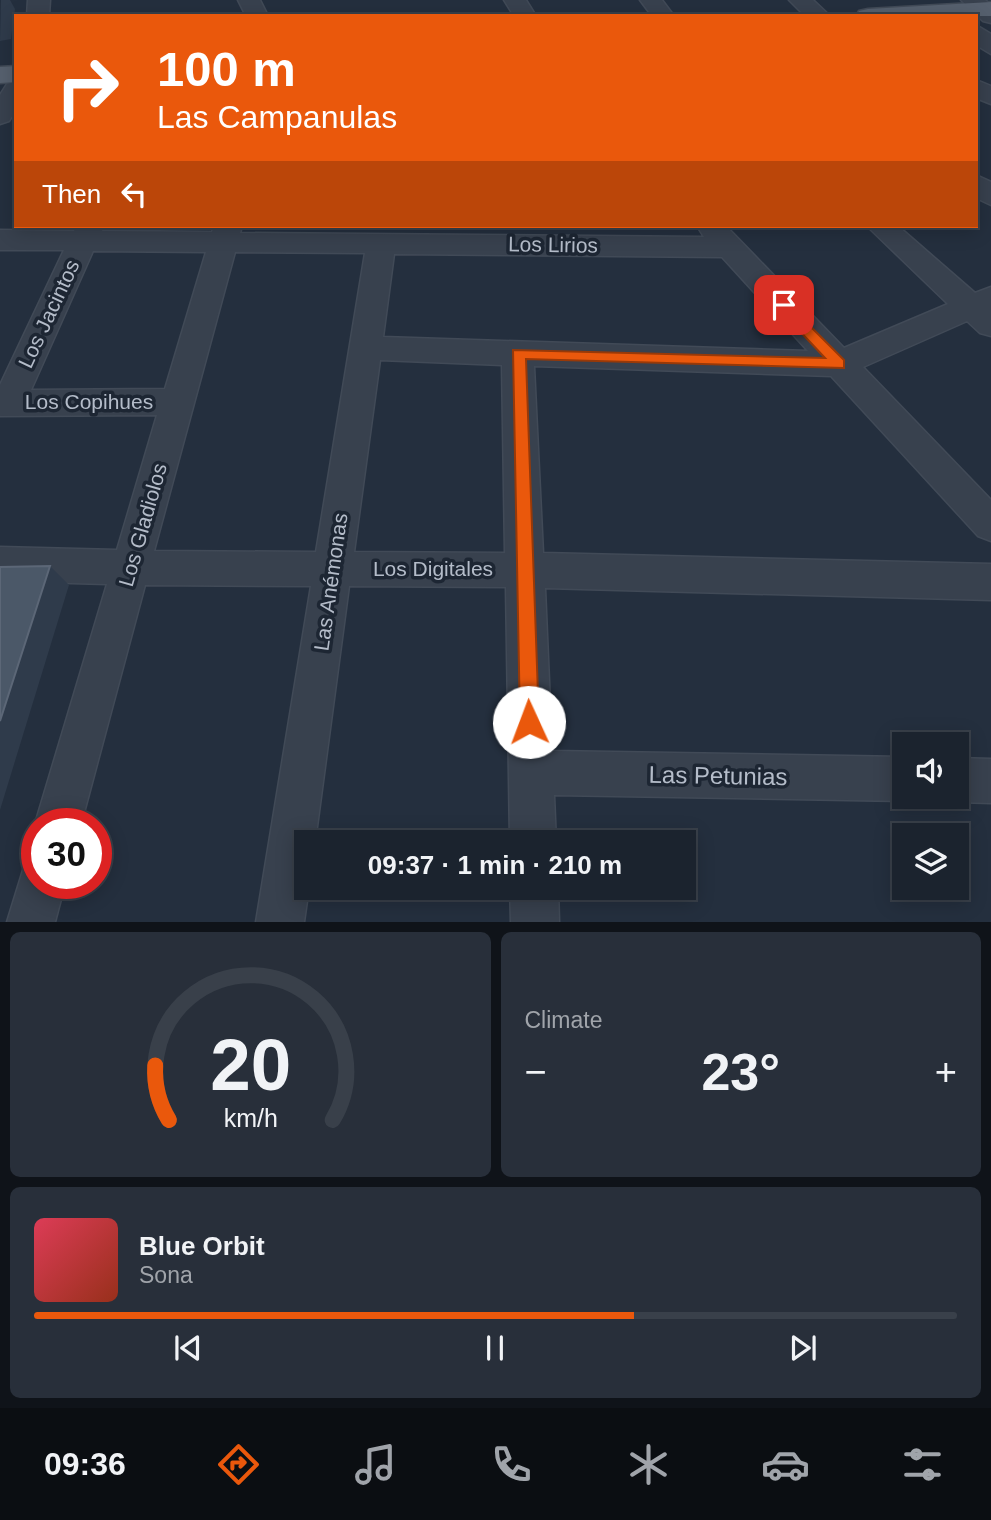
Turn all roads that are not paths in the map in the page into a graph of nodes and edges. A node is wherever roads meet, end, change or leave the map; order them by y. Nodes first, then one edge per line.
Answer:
1 (800, 0) edge
2 (817, 14) edge
3 (983, 17) edge
4 (991, 47) edge
5 (14, 92) edge
6 (0, 116) edge
7 (883, 228) edge
8 (86, 233) edge
9 (225, 234) edge
10 (719, 236) edge
11 (0, 240) edge
12 (381, 243) junction
13 (984, 310) edge
14 (366, 348) junction
15 (518, 354) junction
16 (839, 364) junction
17 (178, 402) junction
18 (4, 403) edge
19 (991, 525) edge
20 (0, 564) edge
21 (131, 568) junction
22 (333, 568) junction
23 (524, 570) junction
24 (991, 582) edge
25 (531, 773) junction
26 (892, 779) edge
27 (969, 780) edge
28 (991, 780) edge
29 (63, 808) edge
30 (533, 830) edge
31 (37, 899) edge
32 (534, 900) edge
33 (31, 922) edge
34 (280, 922) edge
35 (535, 922) edge

1 - 2 street
3 - 4 street
5 - 6 street
7 - 13 street
8 - 9 street, Los Lirios
8 - 11 street, Los Lirios
8 - 18 street, Los Jacintos
9 - 12 street, Los Lirios
9 - 17 street, Los Gladiolos
10 - 12 street, Los Lirios
10 - 16 street
12 - 14 street, Las Anémonas
13 - 16 street
14 - 15 street
14 - 22 street, Las Anémonas
15 - 16 street
15 - 23 street
16 - 19 street
17 - 18 street, Los Copihues
17 - 21 street, Los Gladiolos
20 - 21 street, Los Digitales
21 - 22 street, Los Digitales
21 - 29 street, Los Gladiolos
22 - 23 street, Los Digitales
22 - 34 street, Las Anémonas
23 - 24 street, Los Digitales
23 - 25 street
25 - 26 street, Las Petunias
25 - 30 street
27 - 28 street
31 - 33 street
32 - 35 street

